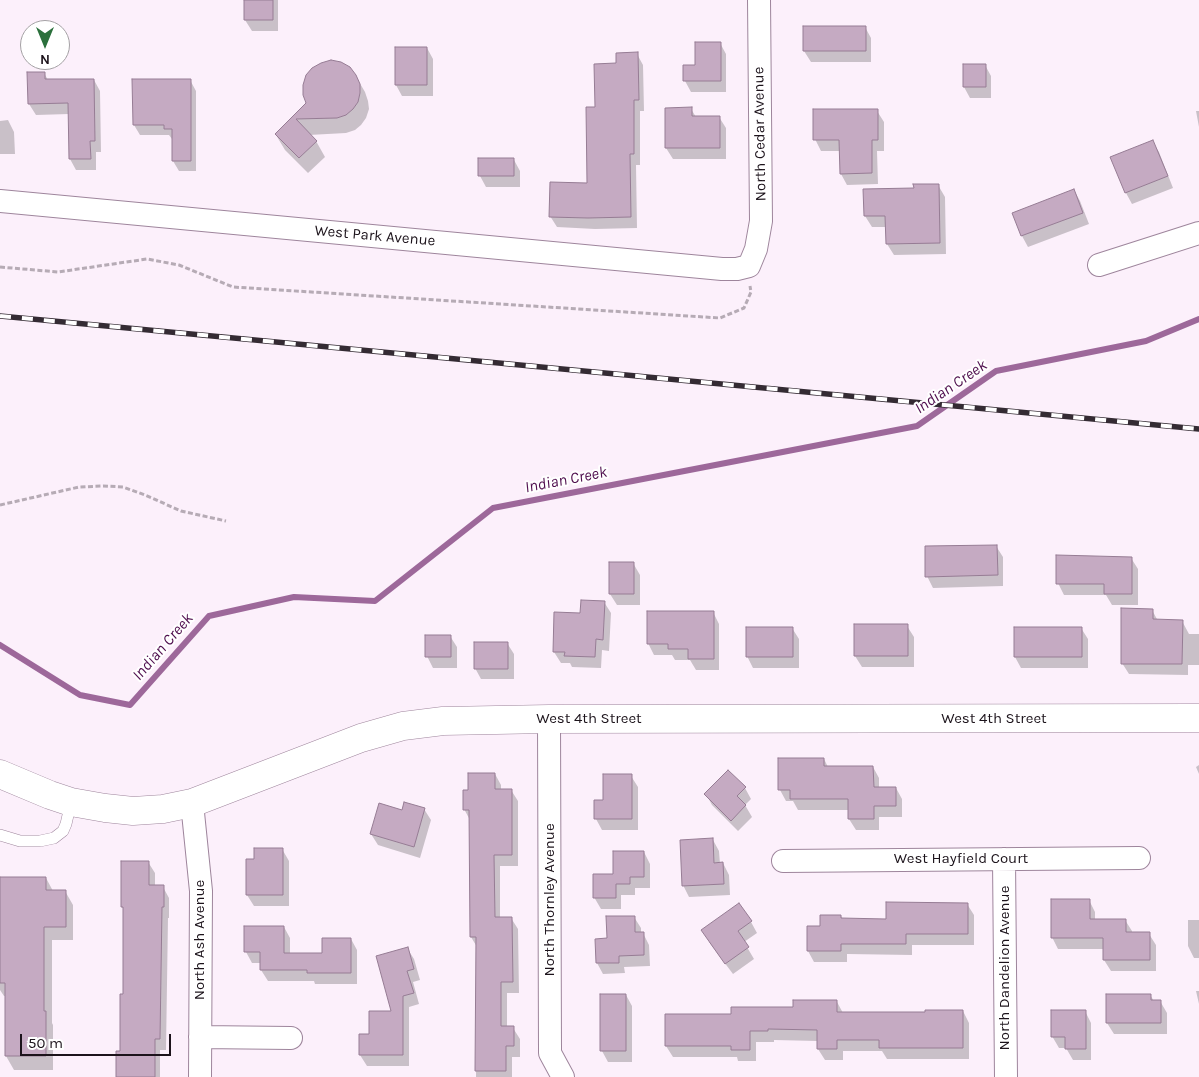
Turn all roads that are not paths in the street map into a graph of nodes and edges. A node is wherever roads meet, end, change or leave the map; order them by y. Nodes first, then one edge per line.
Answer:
1 (759, 0) edge
2 (0, 201) edge
3 (1199, 233) edge
4 (1099, 265) dead end
5 (749, 266) joint
6 (1199, 718) edge
7 (549, 719) junction
8 (0, 774) edge
9 (71, 802) junction
10 (192, 804) junction
11 (0, 835) edge
12 (1139, 858) dead end
13 (1004, 859) junction
14 (782, 861) dead end
15 (200, 1037) junction
16 (291, 1038) dead end
17 (200, 1077) edge
18 (563, 1077) edge
19 (1006, 1077) edge

1 - 5 street, North Cedar Avenue
2 - 5 street, West Park Avenue
3 - 4 street
6 - 7 main road, West 4th Street
7 - 10 main road, West 4th Street
7 - 18 street, North Thornley Avenue
8 - 9 main road, West 4th Street
9 - 10 main road, West 4th Street
9 - 11 lane
10 - 15 street, North Ash Avenue
12 - 13 street, West Hayfield Court
13 - 14 street, West Hayfield Court
13 - 19 street, North Dandelion Avenue
15 - 16 street
15 - 17 street, North Ash Avenue

